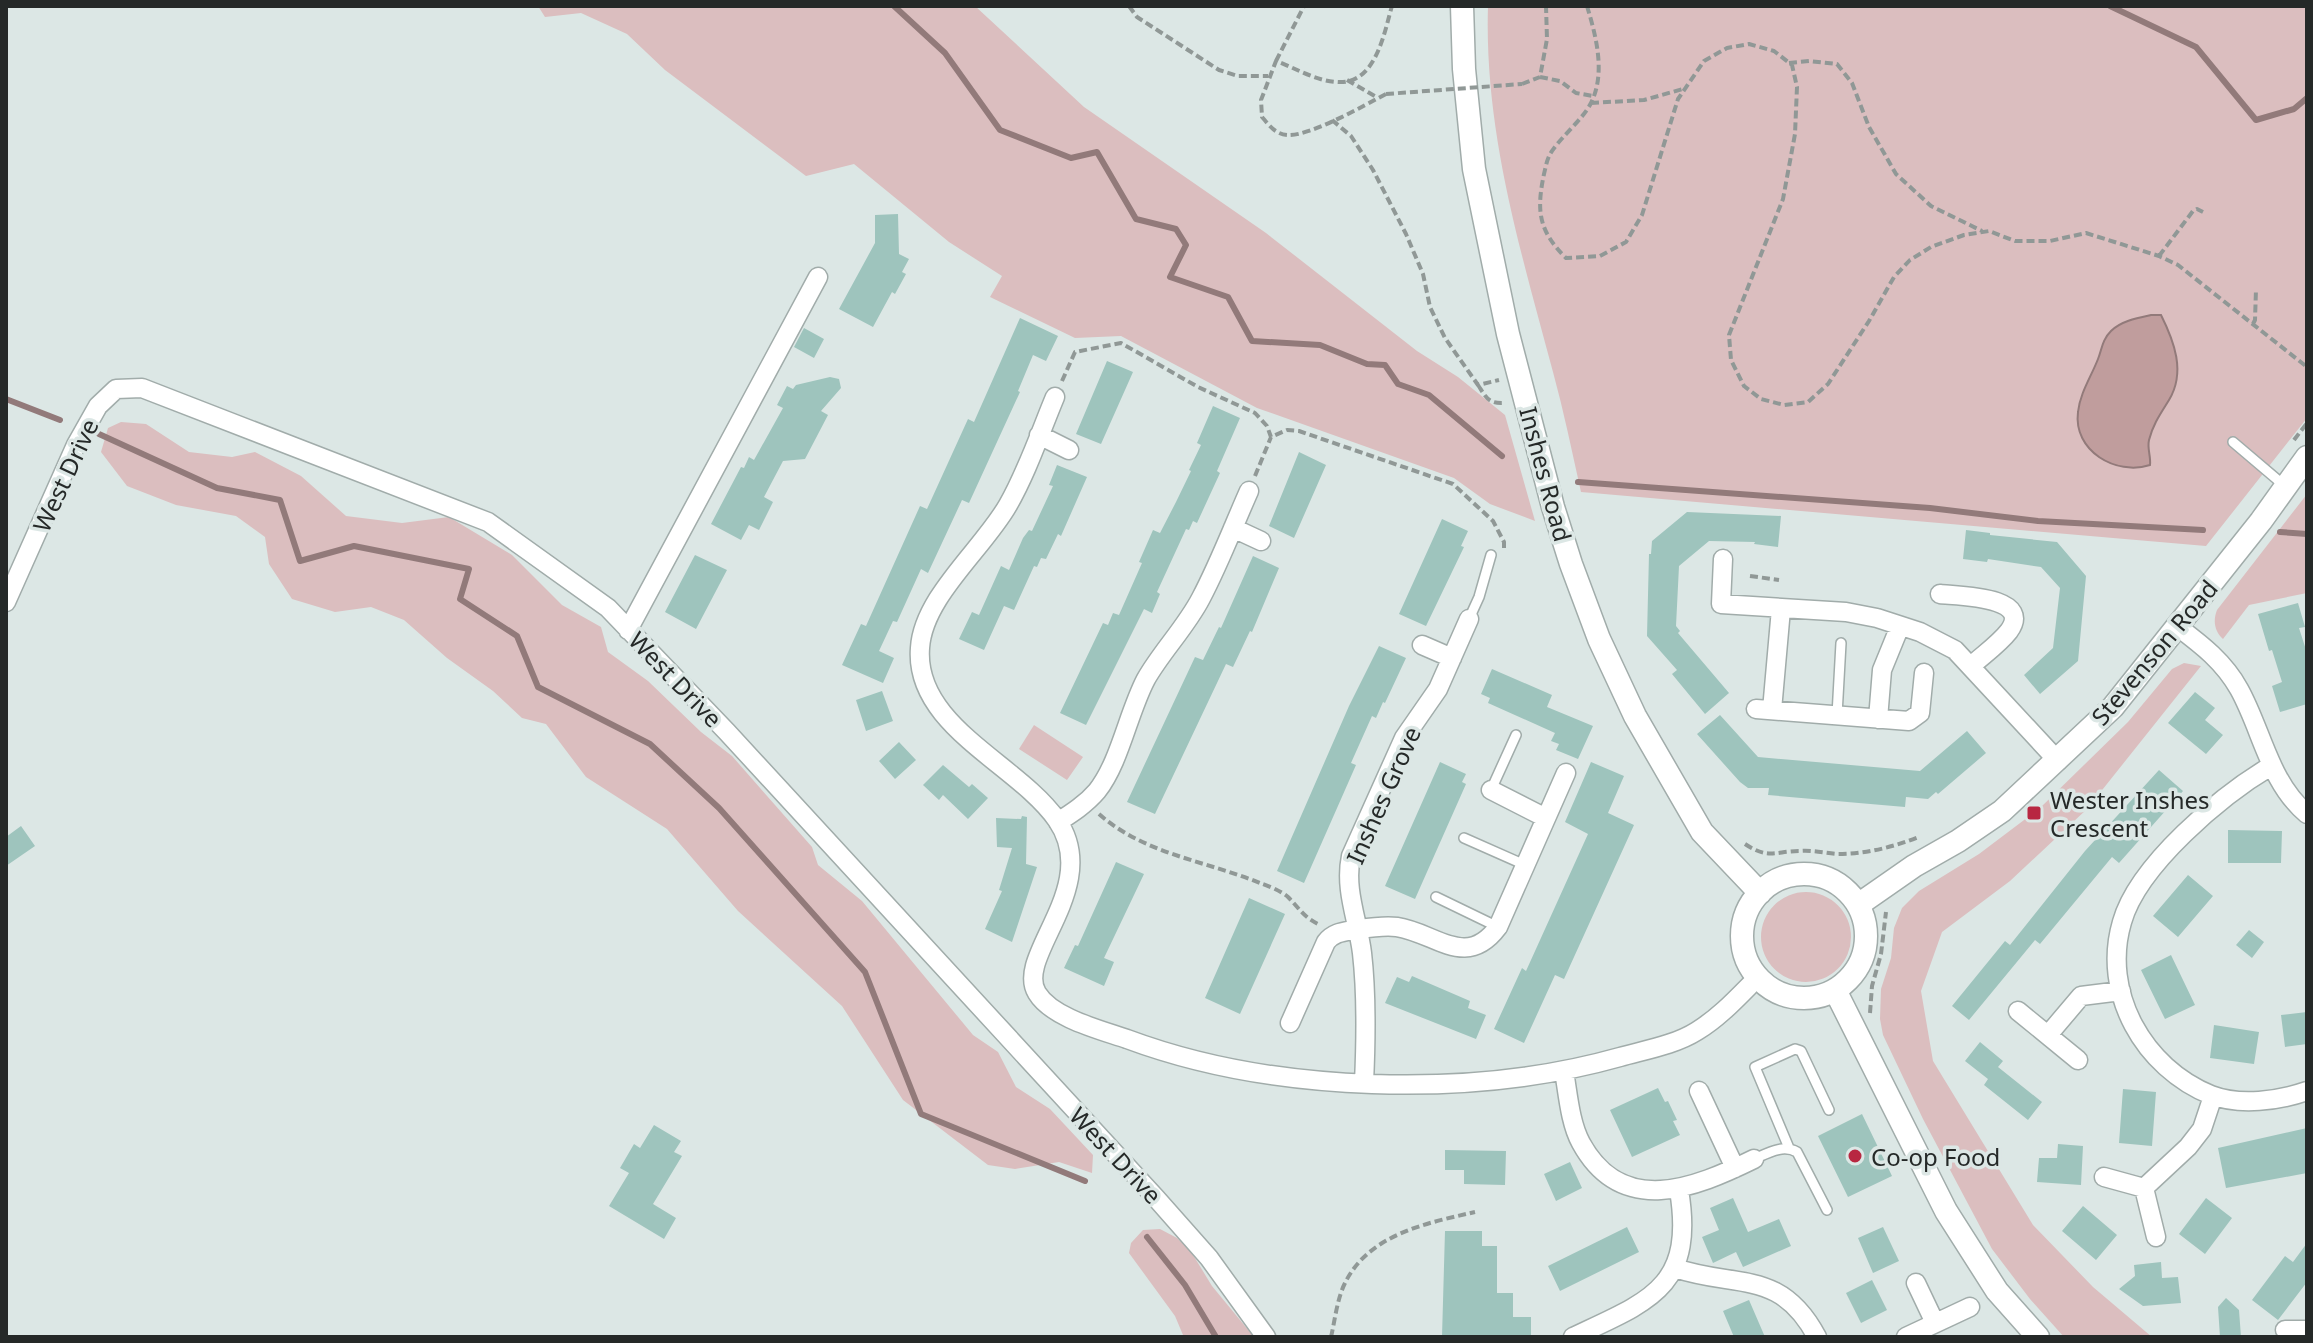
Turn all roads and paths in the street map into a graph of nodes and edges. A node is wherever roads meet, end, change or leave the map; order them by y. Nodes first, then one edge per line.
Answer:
1 (1129, 6) edge
2 (1304, 6) edge
3 (1392, 6) edge
4 (1462, 6) edge
5 (1546, 6) edge
6 (1587, 6) edge
7 (1276, 61) junction
8 (1789, 63) junction
9 (1473, 74) dead end
10 (1269, 76) junction
11 (1540, 77) junction
12 (1347, 80) junction
13 (1685, 89) junction
14 (1593, 96) junction
15 (1378, 98) junction
16 (1475, 99) dead end
17 (1591, 103) junction
18 (1332, 120) junction
19 (2203, 212) dead end
20 (1984, 232) junction
21 (2159, 256) junction
22 (818, 277) dead end
23 (2256, 289) dead end
24 (2253, 324) junction
25 (2307, 367) edge
26 (1499, 380) dead end
27 (1478, 385) junction
28 (1055, 397) joint
29 (1504, 403) dead end
30 (1039, 435) junction
31 (1271, 437) junction
32 (2233, 442) dead end
33 (1069, 450) dead end
34 (2307, 457) edge
35 (2286, 487) junction
36 (1249, 491) joint
37 (1233, 528) junction
38 (1261, 541) dead end
39 (1491, 555) dead end
40 (1723, 559) dead end
41 (1504, 562) dead end
42 (1750, 576) dead end
43 (1779, 580) dead end
44 (1940, 594) dead end
45 (6, 602) edge
46 (1781, 609) junction
47 (1469, 619) joint
48 (1900, 626) junction
49 (2178, 627) junction
50 (628, 630) junction
51 (1841, 643) dead end
52 (1422, 645) dead end
53 (1452, 658) junction
54 (1971, 666) junction
55 (1924, 673) dead end
56 (1837, 715) junction
57 (1878, 719) junction
58 (1516, 735) dead end
59 (2058, 761) junction
60 (2271, 766) junction
61 (1566, 773) dead end
62 (1491, 790) joint
63 (1086, 802) junction
64 (2307, 814) edge
65 (1546, 818) junction
66 (1058, 822) junction
67 (1929, 833) dead end
68 (1464, 838) dead end
69 (1739, 840) dead end
70 (1525, 865) junction
71 (1760, 893) junction
72 (1436, 897) dead end
73 (1893, 900) dead end
74 (1858, 905) junction
75 (1498, 927) junction
76 (1348, 931) junction
77 (1757, 978) junction
78 (1835, 990) junction
79 (2121, 991) junction
80 (2018, 1011) dead end
81 (1869, 1019) dead end
82 (1290, 1023) dead end
83 (2048, 1035) junction
84 (2078, 1060) dead end
85 (1564, 1071) junction
86 (1364, 1083) junction
87 (1699, 1091) dead end
88 (2307, 1091) edge
89 (2213, 1096) junction
90 (1829, 1110) dead end
91 (1789, 1148) junction
92 (1754, 1159) joint
93 (1735, 1168) junction
94 (2104, 1177) dead end
95 (2144, 1188) junction
96 (1679, 1190) junction
97 (1827, 1210) dead end
98 (1475, 1212) dead end
99 (2156, 1237) dead end
100 (1675, 1268) junction
101 (1916, 1283) dead end
102 (1970, 1307) dead end
103 (1935, 1323) junction
104 (2285, 1330) dead end
105 (2307, 1330) edge
106 (1603, 1331) edge
107 (1266, 1337) edge
108 (1331, 1337) edge
109 (1573, 1337) edge
110 (1817, 1337) edge
111 (1906, 1337) edge
112 (2038, 1337) edge

1 - 10 path
2 - 7 path
3 - 12 path
4 - 71 street, Inshes Road
5 - 11 path
6 - 14 path
7 - 10 path
7 - 12 path
8 - 13 path
8 - 20 path
8 - 20 path
9 - 16 path
10 - 18 path
11 - 14 path
11 - 15 path, bridge
12 - 15 path
13 - 17 path
13 - 17 path
14 - 17 path
15 - 18 path
18 - 27 path
19 - 21 path
20 - 21 path
21 - 24 path
22 - 50 street
23 - 24 path
24 - 25 path
26 - 27 path
27 - 29 path
28 - 30 street
28 - 31 path
30 - 33 street
30 - 66 street
31 - 36 path
31 - 41 path
32 - 35 lane
34 - 35 street, Stevenson Road
35 - 49 street, Stevenson Road
36 - 37 street
37 - 38 street
37 - 63 street
39 - 47 lane
40 - 46 street
42 - 43 path
44 - 54 street
45 - 50 street, West Drive
46 - 48 street
46 - 56 street
47 - 53 street, Inshes Grove
48 - 54 street
48 - 57 street
49 - 59 street, Stevenson Road
49 - 60 street
50 - 107 street, West Drive
51 - 56 lane
52 - 53 street
53 - 76 street, Inshes Grove
54 - 59 street
55 - 57 street
56 - 57 street
58 - 62 lane
59 - 74 street, Stevenson Road
60 - 64 street
60 - 79 street
61 - 65 street
62 - 65 street
63 - 66 street
63 - 76 path
65 - 70 street
66 - 86 street
67 - 69 path
68 - 70 lane
70 - 75 street
71 - 74 street
71 - 77 street
72 - 75 lane
73 - 81 path
74 - 78 street
75 - 76 street
76 - 82 street
76 - 86 street, Inshes Grove
77 - 78 street
77 - 85 street
78 - 112 street
79 - 83 street
79 - 89 street
80 - 83 street
83 - 84 street
85 - 86 street
85 - 96 street
87 - 93 street
88 - 89 street
89 - 95 street
90 - 91 lane
91 - 92 lane
91 - 97 lane
92 - 93 street
93 - 96 street
94 - 95 street
95 - 99 street
96 - 100 street
98 - 108 path
100 - 106 street
100 - 110 street
101 - 103 street
102 - 103 street
103 - 111 street
104 - 105 street
106 - 109 street

